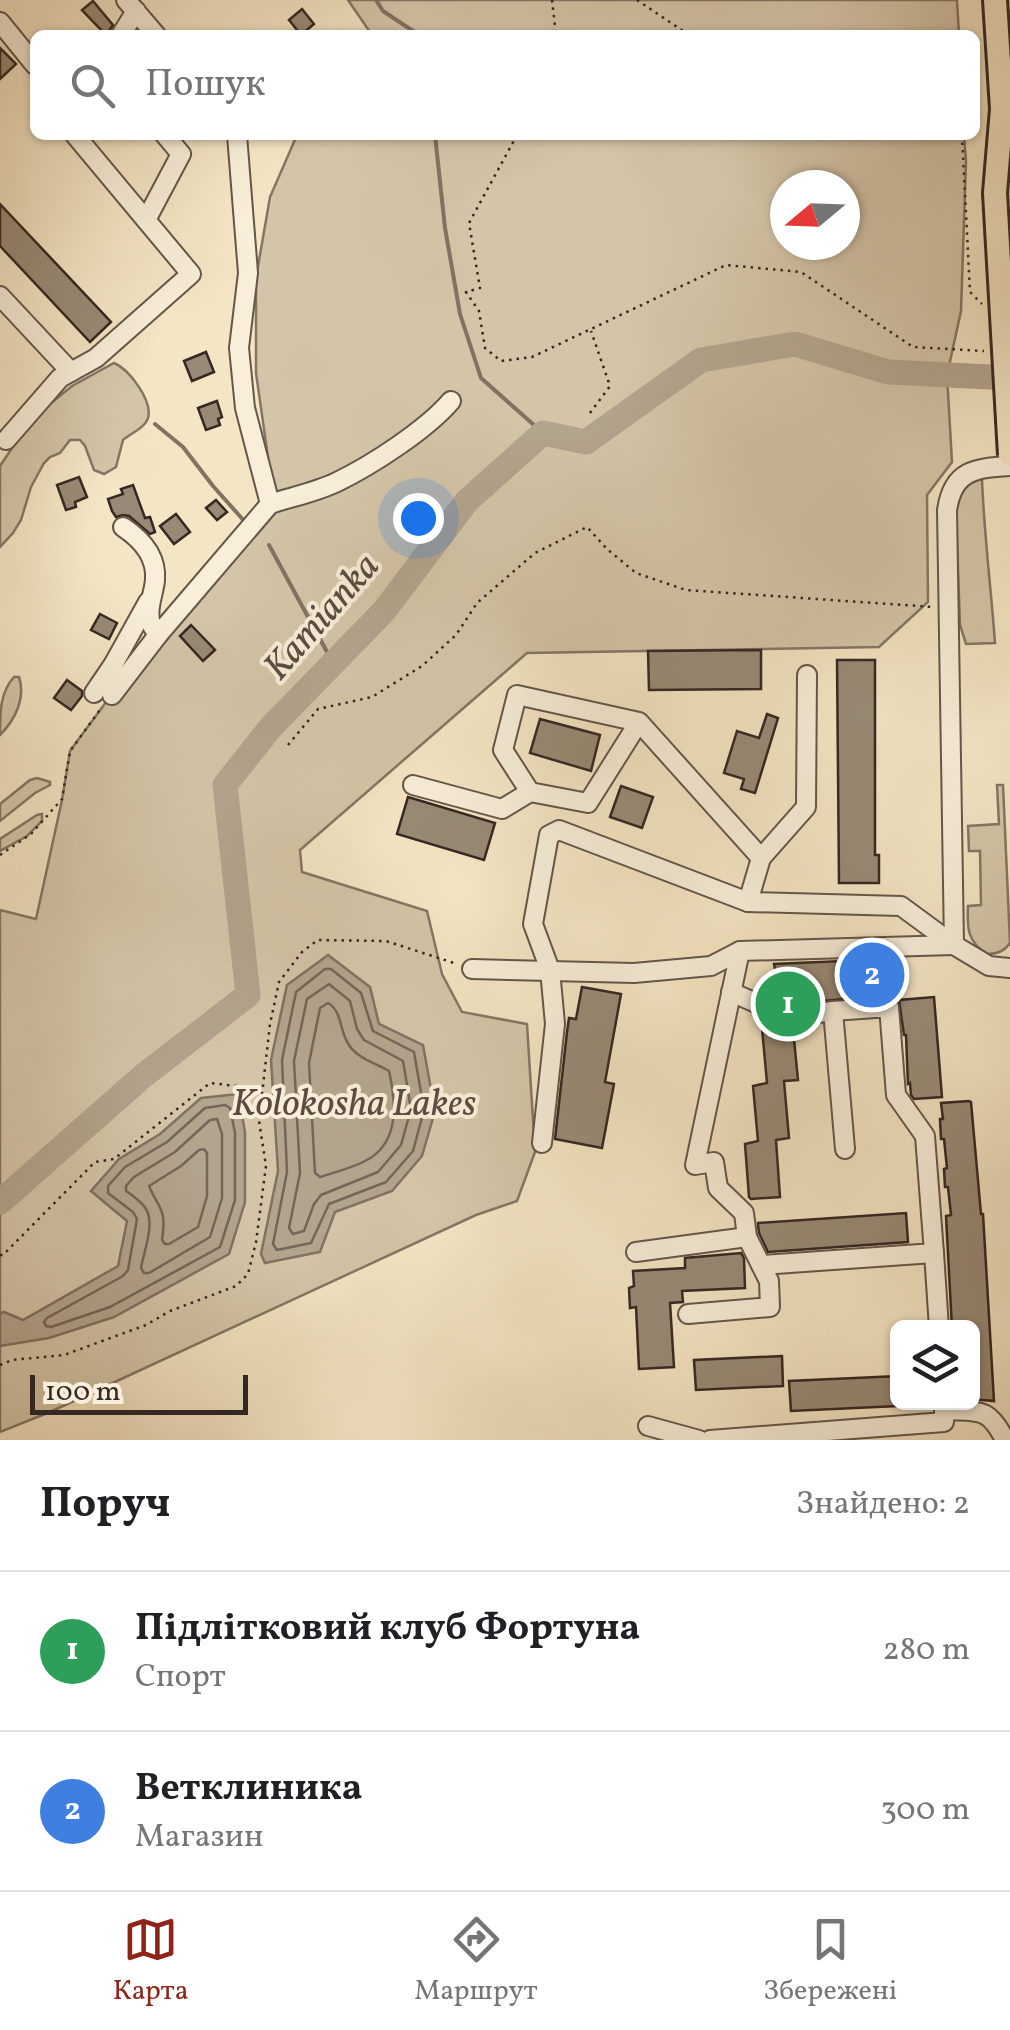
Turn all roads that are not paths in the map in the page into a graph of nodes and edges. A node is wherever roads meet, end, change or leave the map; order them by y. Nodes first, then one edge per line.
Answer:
1 (995, 0) edge
2 (131, 6) edge
3 (0, 22) edge
4 (123, 30) edge
5 (152, 30) edge
6 (30, 59) edge
7 (1002, 109) junction
8 (85, 140) edge
9 (170, 140) edge
10 (237, 140) edge
11 (1010, 172) edge
12 (146, 220) junction
13 (0, 296) edge
14 (70, 372) junction
15 (451, 401) dead end
16 (6, 440) dead end
17 (1010, 455) edge
18 (1010, 466) edge
19 (270, 504) junction
20 (123, 526) dead end
21 (150, 597) junction
22 (158, 635) junction
23 (806, 675) dead end
24 (639, 722) junction
25 (413, 784) dead end
26 (530, 792) junction
27 (761, 858) junction
28 (748, 902) junction
29 (954, 944) junction
30 (740, 951) junction
31 (1010, 968) edge
32 (472, 969) road end
33 (550, 970) junction
34 (731, 992) junction
35 (833, 1012) junction
36 (542, 1143) dead end
37 (844, 1150) dead end
38 (746, 1237) junction
39 (636, 1252) dead end
40 (934, 1253) junction
41 (761, 1265) junction
42 (688, 1314) dead end
43 (938, 1320) edge
44 (944, 1410) edge
45 (969, 1410) edge
46 (648, 1426) dead end
47 (749, 1438) edge
48 (700, 1440) edge
49 (710, 1440) edge
50 (1005, 1440) edge

1 - 7 main road
2 - 4 street
2 - 5 street
3 - 6 street
7 - 11 main road
7 - 17 main road, bridge
8 - 12 street
9 - 12 street
10 - 19 street
12 - 14 street
13 - 14 street
14 - 16 street
15 - 19 street
18 - 29 street
19 - 22 street
20 - 21 street
21 - 22 street
21 - 22 street
23 - 27 street
24 - 26 street
24 - 26 street
24 - 27 street
25 - 26 street
27 - 28 street
28 - 29 street
28 - 33 street
29 - 30 street
29 - 31 street
30 - 33 street
30 - 34 street
32 - 33 street
33 - 36 street
34 - 35 street
34 - 38 street
35 - 37 street
35 - 40 street
38 - 39 street
38 - 41 street
40 - 41 street
40 - 43 street
41 - 42 street
44 - 47 street
45 - 50 street
46 - 48 street
47 - 49 street

